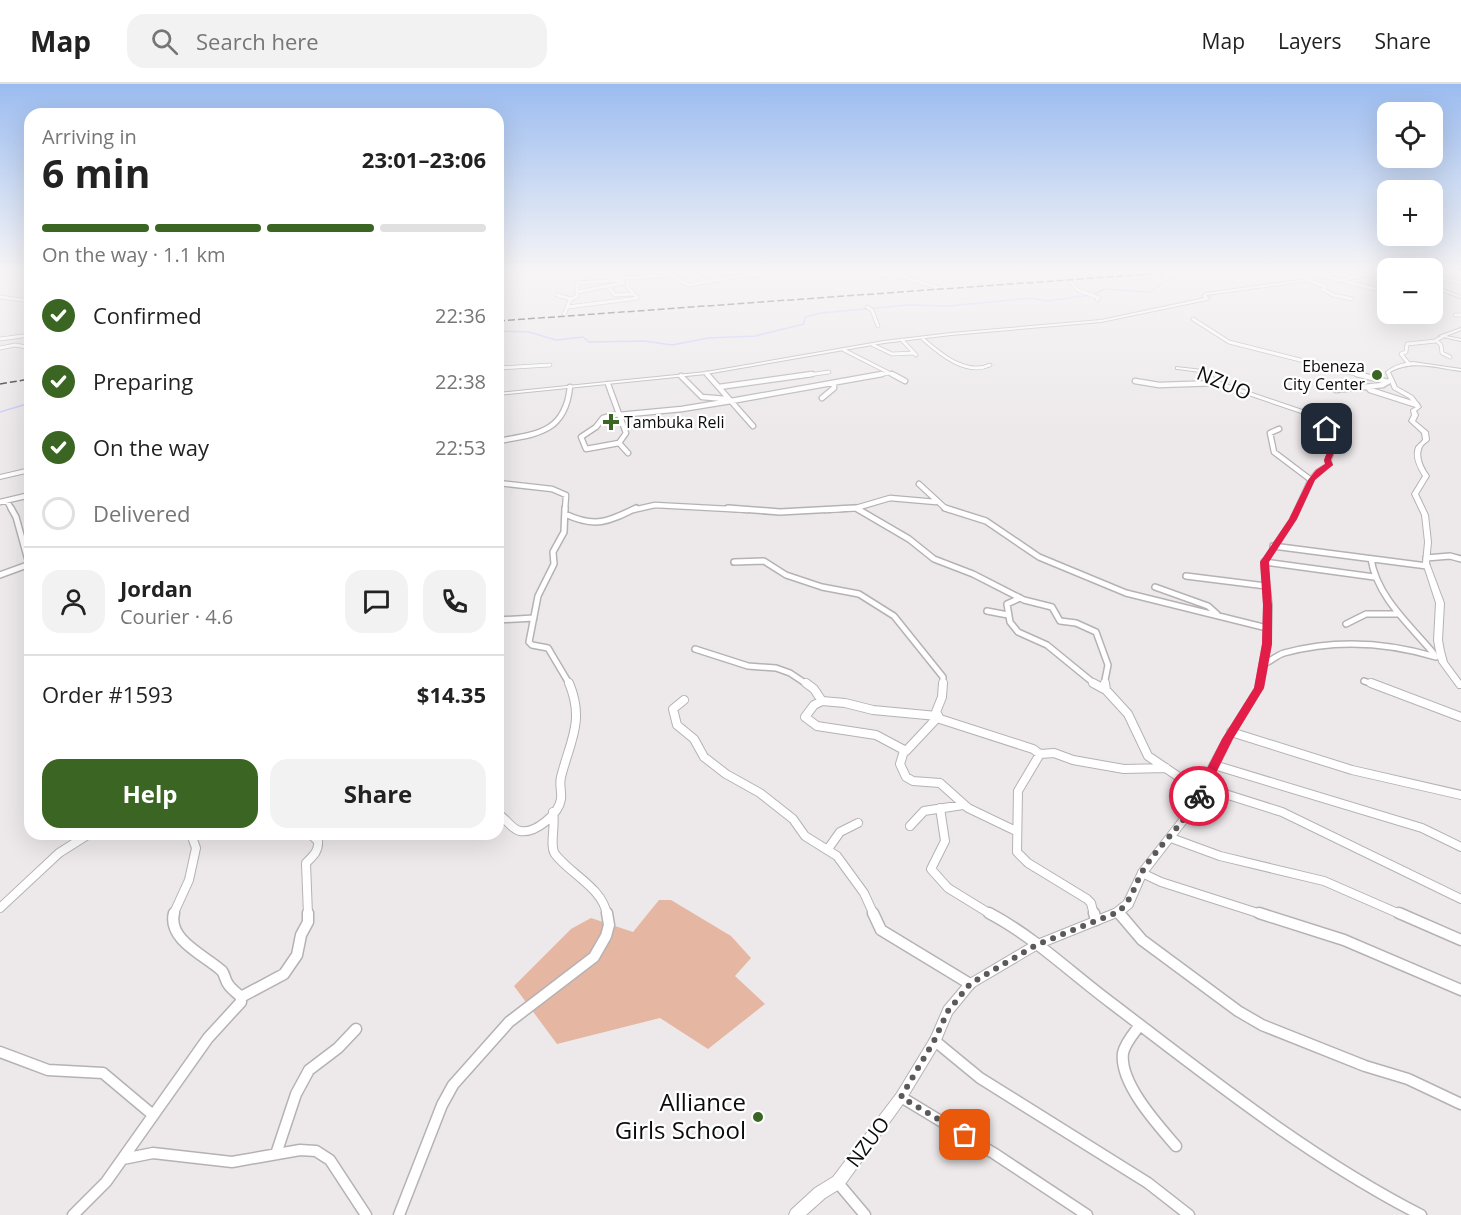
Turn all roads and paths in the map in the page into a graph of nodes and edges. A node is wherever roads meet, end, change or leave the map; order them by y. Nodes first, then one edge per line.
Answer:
1 (1048, 326) edge
2 (1207, 326) edge
3 (1461, 329) edge
4 (24, 336) edge
5 (1442, 337) junction
6 (0, 339) edge
7 (923, 339) junction
8 (902, 340) junction
9 (1461, 340) edge
10 (1436, 341) junction
11 (873, 345) junction
12 (24, 346) edge
13 (0, 348) edge
14 (844, 350) junction
15 (1450, 357) dead end
16 (1409, 364) junction
17 (550, 365) dead end
18 (990, 365) dead end
19 (504, 368) edge
20 (1178, 368) dead end
21 (1459, 369) edge
22 (829, 372) dead end
23 (706, 373) junction
24 (890, 373) junction
25 (681, 376) junction
26 (905, 381) dead end
27 (1135, 381) dead end
28 (1390, 381) junction
29 (1218, 383) junction
30 (608, 384) junction
31 (834, 384) junction
32 (570, 387) junction
33 (719, 387) junction
34 (1368, 387) junction
35 (811, 388) junction
36 (1336, 390) dead end
37 (504, 393) edge
38 (731, 401) junction
39 (1417, 405) junction
40 (618, 414) junction
41 (753, 426) dead end
42 (1279, 429) dead end
43 (504, 440) edge
44 (619, 443) junction
45 (628, 453) dead end
46 (24, 471) edge
47 (0, 477) edge
48 (1311, 480) junction
49 (504, 484) edge
50 (919, 484) dead end
51 (24, 496) edge
52 (3, 501) edge
53 (937, 502) junction
54 (856, 508) junction
55 (565, 514) junction
56 (24, 544) edge
57 (1273, 546) junction
58 (1371, 559) junction
59 (1461, 559) edge
60 (734, 562) dead end
61 (1264, 562) junction
62 (1427, 562) junction
63 (24, 566) edge
64 (0, 575) edge
65 (1186, 576) dead end
66 (1374, 577) junction
67 (1266, 586) junction
68 (1155, 587) dead end
69 (1020, 598) junction
70 (987, 610) dead end
71 (1217, 614) junction
72 (1399, 614) junction
73 (1008, 615) junction
74 (534, 618) junction
75 (504, 620) edge
76 (1346, 624) dead end
77 (1267, 628) junction
78 (695, 649) dead end
79 (1436, 657) junction
80 (1443, 662) junction
81 (1264, 664) junction
82 (1364, 681) dead end
83 (1461, 686) edge
84 (1106, 690) junction
85 (684, 700) dead end
86 (822, 701) junction
87 (938, 717) junction
88 (1461, 717) edge
89 (1231, 732) junction
90 (904, 751) junction
91 (1040, 754) junction
92 (1214, 765) junction
93 (1166, 767) junction
94 (1202, 790) junction
95 (1461, 795) edge
96 (964, 805) junction
97 (940, 808) junction
98 (553, 812) junction
99 (504, 817) edge
100 (858, 823) dead end
101 (910, 826) dead end
102 (1016, 831) junction
103 (1171, 838) junction
104 (80, 840) edge
105 (193, 840) edge
106 (317, 840) edge
107 (1461, 848) edge
108 (828, 849) junction
109 (1142, 873) junction
110 (1461, 899) edge
111 (0, 908) edge
112 (1118, 912) junction
113 (1096, 920) junction
114 (1461, 940) edge
115 (1036, 945) junction
116 (970, 984) junction
117 (1461, 990) edge
118 (241, 997) junction
119 (1140, 1025) junction
120 (356, 1029) dead end
121 (934, 1041) junction
122 (0, 1052) edge
123 (901, 1097) junction
124 (1461, 1104) edge
125 (153, 1115) junction
126 (1176, 1146) dead end
127 (276, 1154) junction
128 (122, 1159) junction
129 (837, 1182) junction
130 (361, 1213) edge
131 (73, 1215) edge
132 (399, 1215) edge
133 (796, 1215) edge
134 (865, 1215) edge
135 (1086, 1215) edge
136 (1189, 1215) edge
137 (1421, 1215) edge

1 - 7 street
2 - 28 street
3 - 5 street
4 - 6 street
5 - 9 street
5 - 10 street
7 - 8 street
7 - 18 street
8 - 11 street
8 - 11 street
10 - 15 street
10 - 16 street
11 - 14 street
12 - 13 street
14 - 23 street
14 - 24 street
16 - 21 street
16 - 28 street
17 - 19 street
20 - 29 street, NZUO
22 - 33 street
23 - 25 street
23 - 33 street
24 - 26 street
24 - 31 street
25 - 30 street
25 - 38 street
27 - 29 street
28 - 34 street
28 - 39 street
29 - 48 street, NZUO
30 - 32 street
30 - 40 street
31 - 35 street
31 - 35 street
32 - 37 street
32 - 43 street
33 - 38 street
34 - 36 street
34 - 39 street
35 - 38 street
38 - 40 street
38 - 41 street
39 - 62 street
40 - 44 street
40 - 44 street
42 - 48 street
44 - 45 street
46 - 47 street
48 - 57 street, NZUO
49 - 55 street
50 - 53 street
51 - 52 street
52 - 56 street
53 - 54 street
53 - 71 street
54 - 55 street
54 - 69 street
55 - 74 street
57 - 58 street
57 - 61 street, NZUO
58 - 62 street
58 - 66 street
59 - 62 street
60 - 87 street
61 - 66 street
61 - 67 street
62 - 80 street
63 - 64 street
65 - 67 street
66 - 72 street
67 - 77 street
68 - 71 street
69 - 73 street
69 - 84 street
70 - 73 street
71 - 77 street
72 - 76 street
72 - 79 street
73 - 84 street
74 - 75 street
74 - 98 street
77 - 81 street
78 - 86 street
79 - 80 street
79 - 81 street
80 - 83 street
81 - 89 street
82 - 88 street
84 - 93 street
85 - 108 street
86 - 87 street
86 - 90 street
87 - 90 street
87 - 91 street
89 - 92 street
89 - 95 street
90 - 96 street
91 - 93 street
91 - 102 street
92 - 94 street
92 - 107 street
93 - 94 street
94 - 103 street
94 - 110 street
96 - 97 street
96 - 102 street
97 - 101 street
97 - 115 street
98 - 99 street
98 - 132 street
100 - 108 street
102 - 113 street
103 - 109 street
103 - 114 street
104 - 111 street
105 - 118 street
106 - 118 street
108 - 116 street
109 - 112 street
109 - 117 street
112 - 113 street, NZUO
112 - 124 street
113 - 115 street, NZUO
115 - 116 street, NZUO
115 - 119 street
116 - 121 street, NZUO
118 - 125 street
119 - 126 street
119 - 137 street
120 - 127 street
121 - 123 street, NZUO
121 - 136 street
122 - 125 street
123 - 129 street, NZUO
123 - 135 street
125 - 128 street
127 - 128 street
127 - 130 street
128 - 131 street
129 - 133 street, NZUO
129 - 134 street

